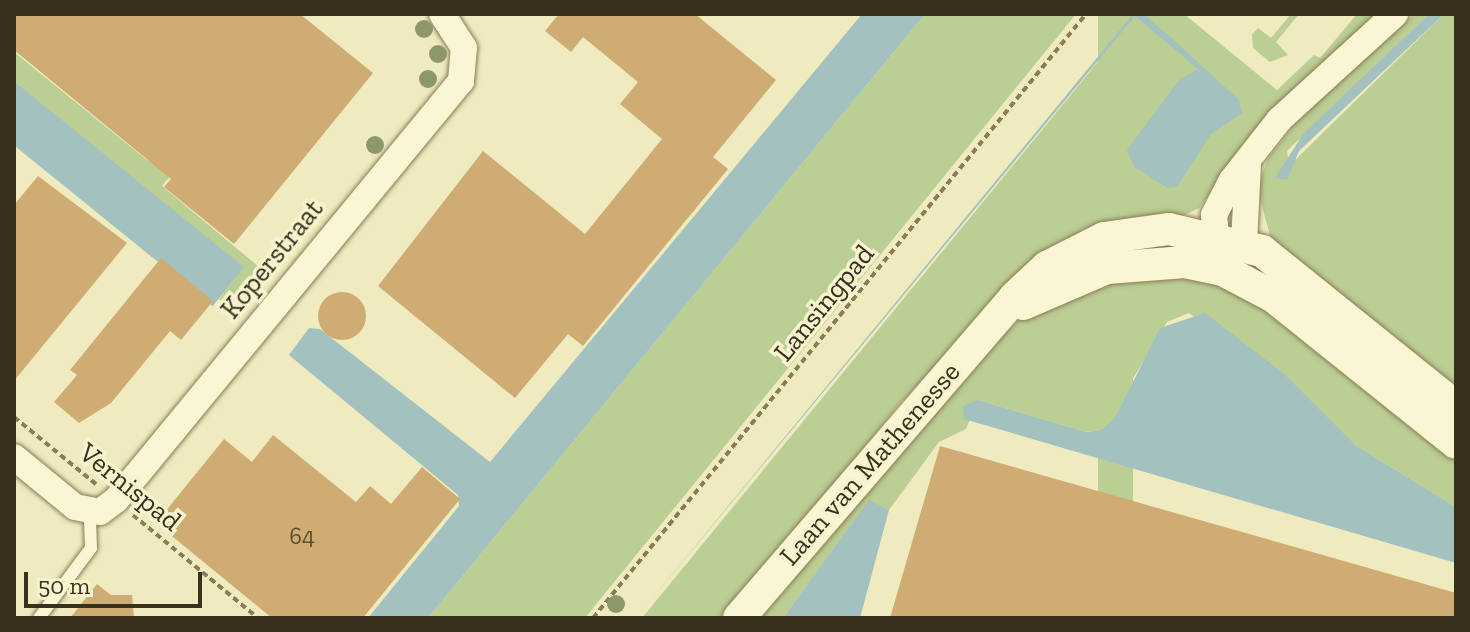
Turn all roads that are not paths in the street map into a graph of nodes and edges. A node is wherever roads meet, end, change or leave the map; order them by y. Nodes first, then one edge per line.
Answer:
1 (442, 14) edge
2 (1395, 14) edge
3 (1248, 163) junction
4 (1211, 237) junction
5 (1244, 243) junction
6 (1223, 270) junction
7 (1005, 312) junction
8 (1456, 407) edge
9 (1456, 443) edge
10 (14, 457) edge
11 (83, 510) junction
12 (39, 618) edge
13 (739, 618) edge

1 - 11 street, Koperstraat
2 - 3 street
3 - 4 street
3 - 5 street
4 - 5 street, Laan van Mathenesse
4 - 6 street
4 - 7 street, Laan van Mathenesse
5 - 6 street
5 - 8 street, Laan van Mathenesse
6 - 7 street, Laan van Mathenesse
6 - 9 street, Laan van Mathenesse
7 - 13 street, Laan van Mathenesse
10 - 11 street
11 - 12 lane

